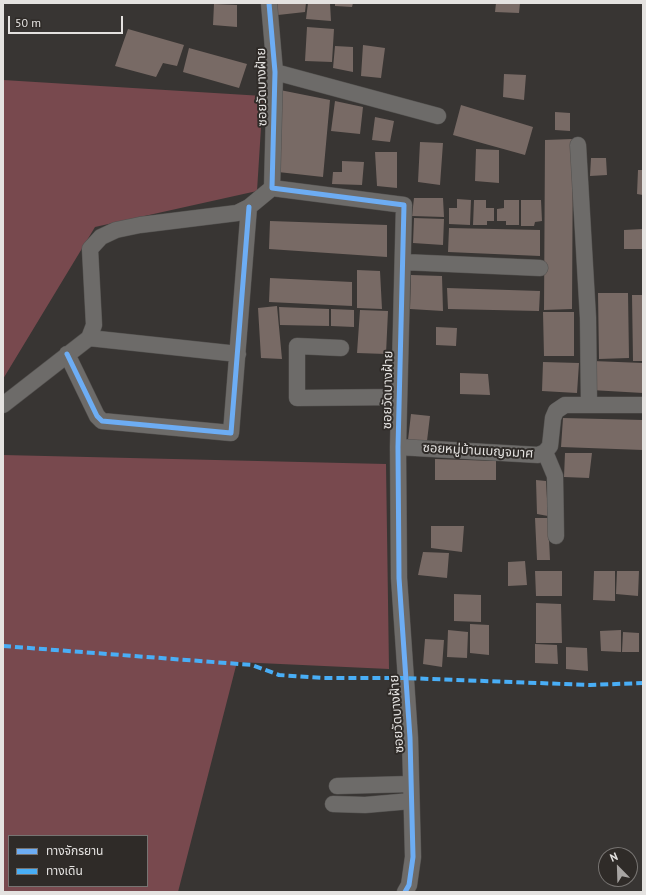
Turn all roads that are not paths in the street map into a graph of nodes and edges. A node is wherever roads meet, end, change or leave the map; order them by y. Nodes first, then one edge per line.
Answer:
1 (269, 3) edge
2 (275, 72) junction
3 (438, 116) dead end
4 (578, 145) dead end
5 (272, 188) junction
6 (249, 207) junction
7 (403, 262) junction
8 (540, 268) dead end
9 (89, 338) junction
10 (341, 348) dead end
11 (67, 354) junction
12 (238, 354) junction
13 (399, 397) junction
14 (3, 405) edge
15 (589, 405) junction
16 (643, 405) edge
17 (398, 446) junction
18 (545, 452) junction
19 (556, 536) dead end
20 (411, 784) junction
21 (337, 786) dead end
22 (411, 800) junction
23 (333, 804) dead end
24 (405, 892) edge

1 - 2 street, ซอยวัดบางฝ้าย
2 - 3 street
2 - 5 street, ซอยวัดบางฝ้าย
4 - 15 street
5 - 6 street
5 - 7 street, ซอยวัดบางฝ้าย
6 - 9 street
6 - 12 street
7 - 8 street
7 - 13 street, ซอยวัดบางฝ้าย
9 - 11 street
9 - 12 street
10 - 13 street
11 - 12 street
11 - 14 street
13 - 17 street, ซอยวัดบางฝ้าย
15 - 16 street, ซอยหมู่บ้านเบญจมาศ
15 - 18 street, ซอยหมู่บ้านเบญจมาศ
17 - 18 street, ซอยหมู่บ้านเบญจมาศ
17 - 20 street, ซอยวัดบางฝ้าย
18 - 19 street
20 - 21 street
20 - 22 street, ซอยวัดบางฝ้าย
22 - 23 street
22 - 24 street, ซอยวัดบางฝ้าย

